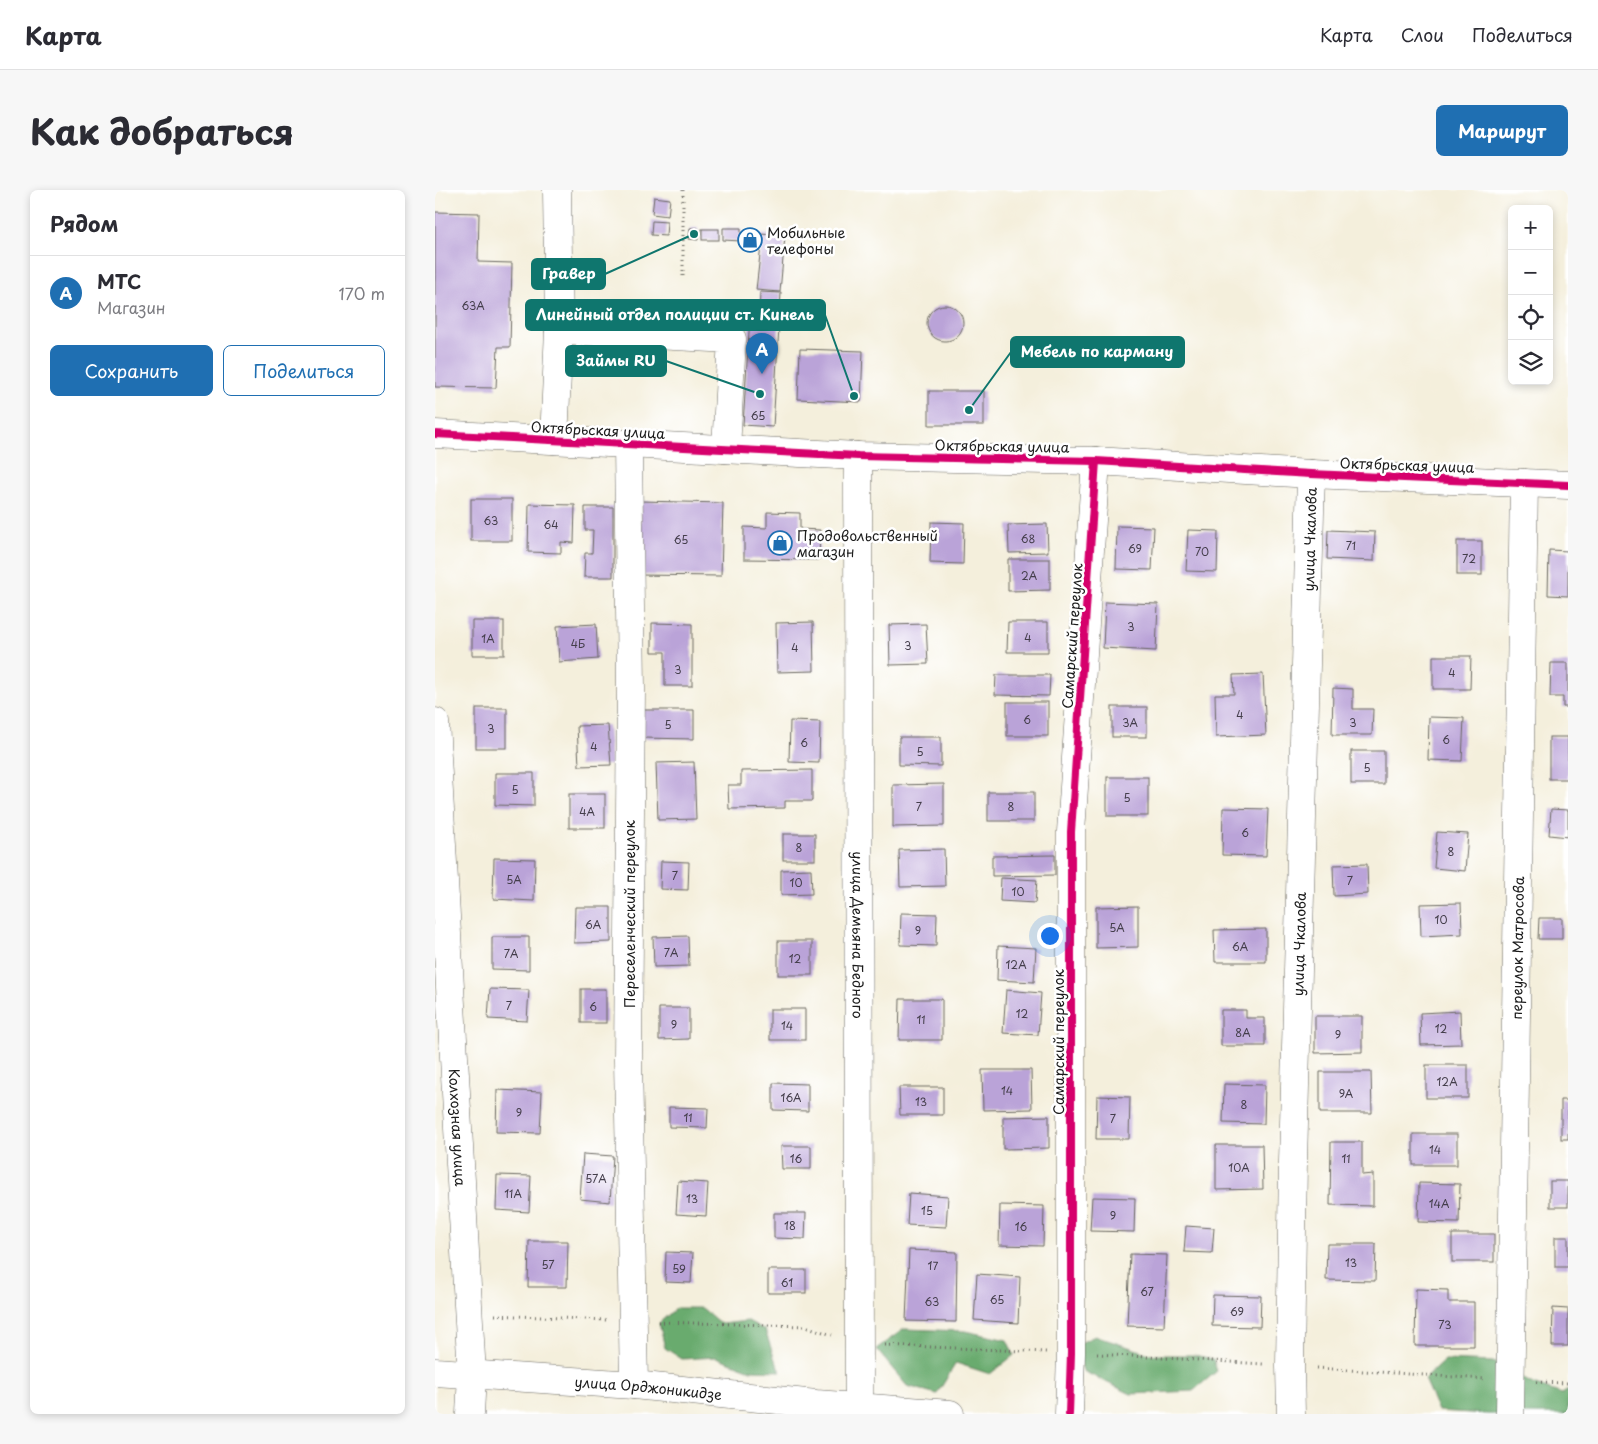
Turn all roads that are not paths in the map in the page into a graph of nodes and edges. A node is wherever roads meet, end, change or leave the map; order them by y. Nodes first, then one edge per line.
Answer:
1 (557, 190) edge
2 (559, 330) junction
3 (435, 434) edge
4 (554, 440) junction
5 (628, 444) junction
6 (726, 449) junction
7 (858, 456) junction
8 (1096, 461) junction
9 (1311, 474) junction
10 (1524, 483) junction
11 (1568, 485) edge
12 (435, 722) edge
13 (435, 1372) edge
14 (472, 1375) junction
15 (634, 1385) junction
16 (859, 1411) edge
17 (470, 1414) edge
18 (949, 1414) edge
19 (1069, 1414) edge
20 (1291, 1414) edge
21 (1510, 1414) edge

1 - 2 street
2 - 4 street
2 - 6 street
3 - 4 street, Октябрьская улица
4 - 5 street, Октябрьская улица
5 - 6 street, Октябрьская улица
5 - 15 street, Переселенческий переулок
6 - 7 street, Октябрьская улица
7 - 8 street, Октябрьская улица
7 - 16 street, улица Демьяна Бедного
8 - 9 street, Октябрьская улица
8 - 19 street, Самарский переулок
9 - 10 street, Октябрьская улица
9 - 20 street, улица Чкалова
10 - 11 street, Октябрьская улица
10 - 21 street, переулок Матросова
12 - 14 street, Колхозная улица
13 - 14 street, улица Орджоникидзе
14 - 15 street, улица Орджоникидзе
14 - 17 street, Колхозная улица
15 - 16 street, улица Орджоникидзе
16 - 18 street, улица Орджоникидзе

